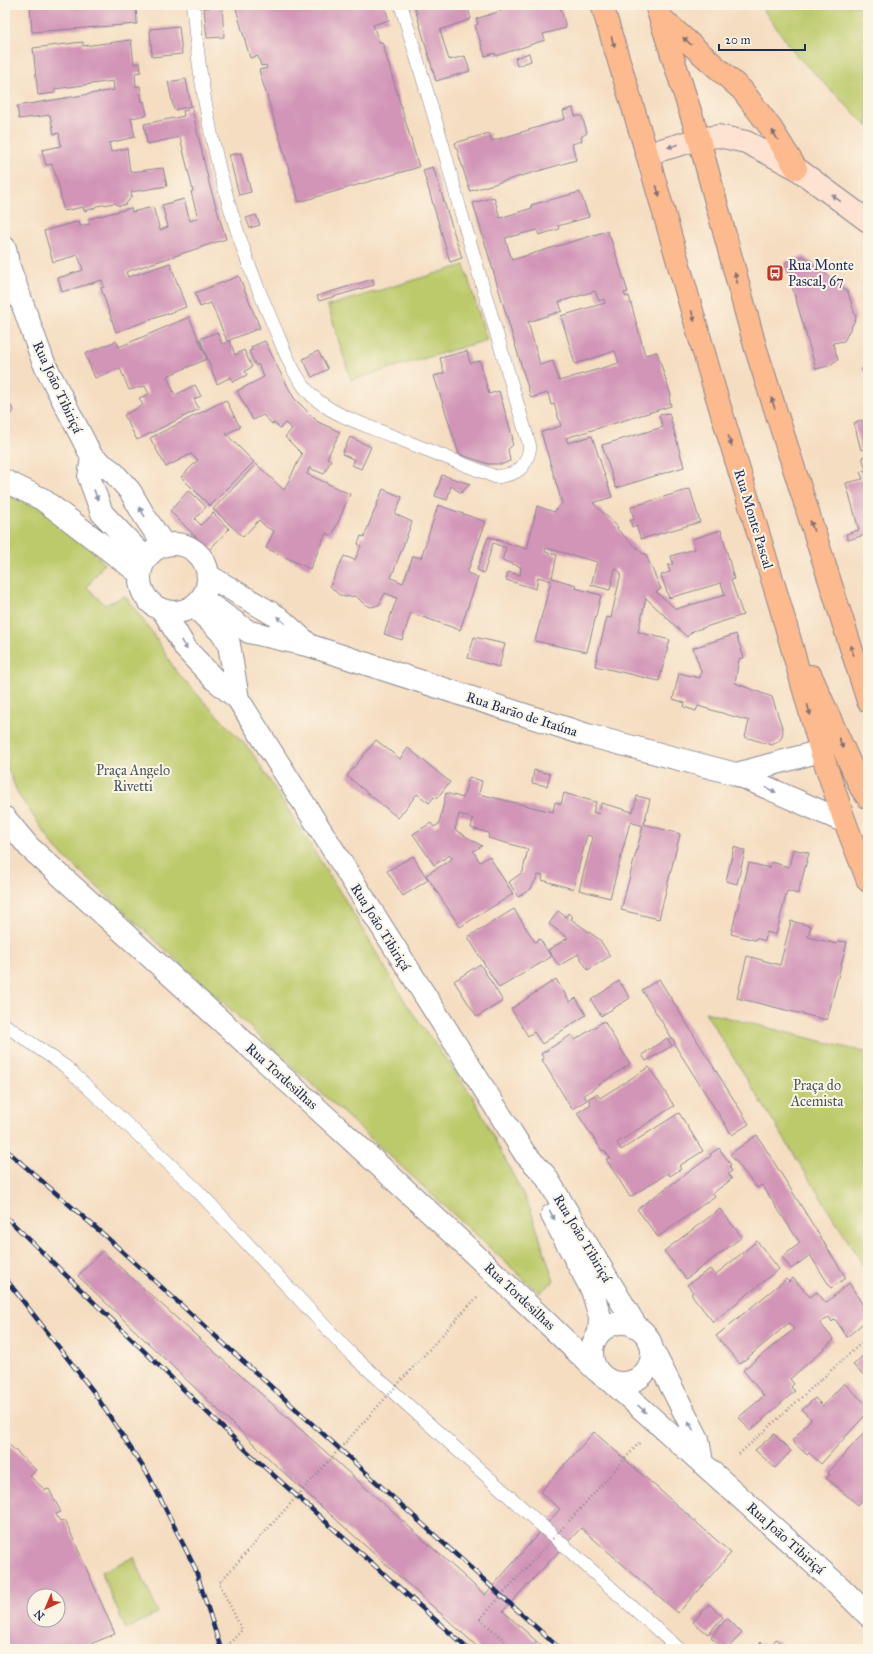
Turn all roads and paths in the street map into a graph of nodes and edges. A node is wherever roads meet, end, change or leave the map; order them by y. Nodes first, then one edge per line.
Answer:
1 (193, 5) edge
2 (401, 5) edge
3 (602, 5) edge
4 (658, 11) edge
5 (699, 138) junction
6 (647, 154) junction
7 (796, 168) junction
8 (868, 221) edge
9 (5, 248) edge
10 (92, 457) junction
11 (5, 481) edge
12 (164, 545) junction
13 (142, 566) junction
14 (209, 576) junction
15 (198, 603) junction
16 (780, 605) junction
17 (164, 612) junction
18 (249, 632) junction
19 (229, 644) junction
20 (311, 646) junction
21 (238, 699) junction
22 (868, 701) edge
23 (821, 751) junction
24 (736, 774) junction
25 (868, 798) edge
26 (5, 818) edge
27 (845, 822) junction
28 (5, 832) edge
29 (29, 847) junction
30 (868, 881) edge
31 (5, 1025) edge
32 (524, 1154) junction
33 (478, 1296) dead end
34 (636, 1326) junction
35 (560, 1334) junction
36 (596, 1337) junction
37 (868, 1337) edge
38 (653, 1351) junction
39 (605, 1377) junction
40 (640, 1442) dead end
41 (739, 1454) dead end
42 (702, 1463) junction
43 (868, 1614) edge
44 (536, 1641) dead end
45 (224, 1649) edge
46 (514, 1649) edge
47 (530, 1649) edge
48 (678, 1649) edge

1 - 2 lane
3 -> 6 main road, Rua Monte Pascal
4 - 5 main road
7 -> 4 main road
5 -> 6 main road
5 - 7 main road
22 -> 5 main road
6 -> 16 main road, Rua Monte Pascal
8 -> 7 main road
9 - 10 street, Rua João Tibiriçá
12 -> 10 street, Rua João Tibiriçá
10 -> 13 street
11 - 13 street
12 - 13 street
12 - 14 street
13 - 17 street
14 - 15 street
20 -> 14 street, Rua Barão de Itaúna
15 - 17 street
15 - 18 street, Rua Barão de Itaúna
15 - 19 street, Rua João Tibiriçá
16 -> 23 main road, Rua Monte Pascal
16 -> 25 main road
17 -> 21 street, Rua João Tibiriçá
18 - 19 street
18 - 20 street, Rua Barão de Itaúna
19 - 21 street, Rua João Tibiriçá
20 - 24 street, Rua Barão de Itaúna
21 - 32 street, Rua João Tibiriçá
23 - 24 street, Rua Barão de Itaúna
23 - 27 main road, Rua Monte Pascal
24 -> 27 street, Rua Barão de Itaúna
26 - 29 street, Rua Tordesilhas
27 - 30 main road, Rua Monte Pascal
28 - 29 street
29 - 35 street, Rua Tordesilhas
31 - 48 lane
32 - 34 street, Rua João Tibiriçá
32 -> 36 street, Rua João Tibiriçá
33 - 45 path, bridge
34 - 36 street
34 - 38 street
35 - 36 street, Rua Tordesilhas
35 - 39 street, Rua Tordesilhas
36 - 39 street
37 - 41 path
38 - 39 street
42 -> 38 street
39 -> 42 street, Rua Tordesilhas
40 - 46 path, bridge
42 - 43 street, Rua João Tibiriçá
44 - 47 path

